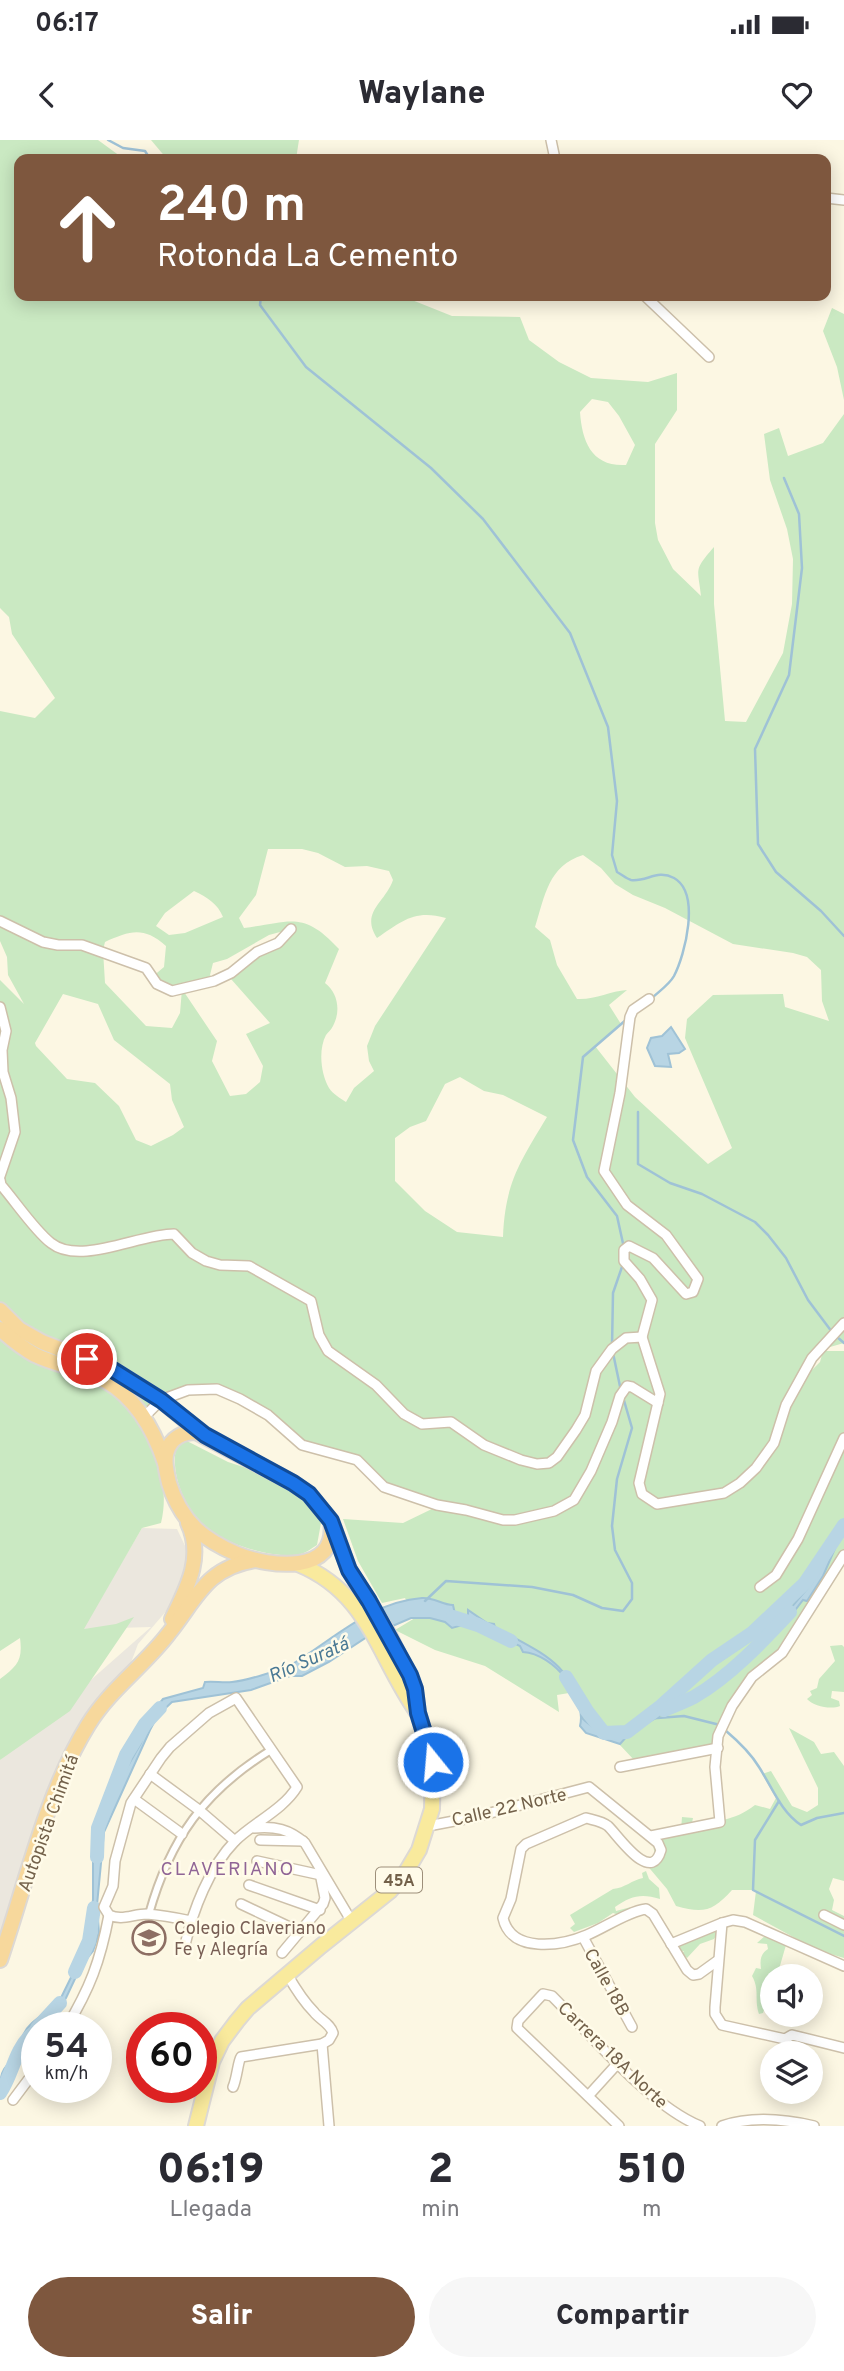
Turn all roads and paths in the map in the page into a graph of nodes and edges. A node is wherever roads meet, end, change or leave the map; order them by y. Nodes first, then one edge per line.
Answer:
1 (650, 301) edge
2 (709, 357) dead end
3 (0, 920) edge
4 (291, 929) dead end
5 (649, 999) dead end
6 (0, 1007) edge
7 (0, 1178) edge
8 (0, 1310) edge
9 (844, 1323) edge
10 (0, 1329) edge
11 (642, 1337) junction
12 (161, 1400) junction
13 (658, 1403) junction
14 (144, 1417) junction
15 (205, 1435) junction
16 (844, 1438) edge
17 (166, 1468) junction
18 (184, 1515) junction
19 (331, 1521) junction
20 (844, 1555) edge
21 (255, 1560) junction
22 (298, 1564) junction
23 (760, 1587) dead end
24 (364, 1606) junction
25 (140, 1664) junction
26 (718, 1748) junction
27 (271, 1750) junction
28 (620, 1767) dead end
29 (150, 1774) junction
30 (134, 1799) junction
31 (199, 1810) junction
32 (428, 1826) junction
33 (252, 1828) junction
34 (182, 1834) junction
35 (651, 1836) junction
36 (260, 1840) dead end
37 (303, 1841) junction
38 (235, 1842) junction
39 (314, 1858) junction
40 (257, 1861) dead end
41 (321, 1875) junction
42 (249, 1885) dead end
43 (241, 1904) dead end
44 (320, 1910) junction
45 (149, 1914) junction
46 (109, 1915) junction
47 (824, 1915) dead end
48 (191, 1921) junction
49 (352, 1922) junction
50 (722, 1923) junction
51 (844, 1925) edge
52 (300, 1933) junction
53 (583, 1937) junction
54 (671, 1944) junction
55 (186, 1945) dead end
56 (282, 1954) dead end
57 (0, 1960) edge
58 (718, 1961) junction
59 (844, 1966) edge
60 (287, 1974) junction
61 (76, 2012) edge
62 (632, 2027) dead end
63 (322, 2044) junction
64 (844, 2048) edge
65 (618, 2063) junction
66 (233, 2087) dead end
67 (21, 2089) edge
68 (589, 2095) junction
69 (13, 2099) dead end
70 (196, 2126) edge
71 (329, 2126) edge
72 (619, 2126) edge
73 (700, 2126) edge
74 (722, 2126) edge
75 (814, 2126) edge

1 - 2 street
3 - 4 street
5 - 11 street
6 - 7 street
7 - 11 street
8 - 12 highway, 45A
9 - 13 street
10 - 14 highway, 45A
11 - 13 street
12 - 13 street
12 - 14 street
12 - 15 highway, 45A
14 - 17 highway, 45A
15 - 17 highway
15 - 19 highway, 45A
16 - 23 street
17 - 18 highway, 45A
18 - 21 highway, 45A
18 - 25 highway, Autopista Chimitá
19 - 22 highway
19 - 24 main road, 45A
20 - 26 street
21 - 22 highway, 45A
21 - 25 highway, Autopista Chimitá
22 - 24 main road, 45A
24 - 32 main road, 45A
25 - 57 highway, Autopista Chimitá
26 - 28 street
26 - 35 street
27 - 29 street
27 - 31 street
27 - 33 street
29 - 30 street
29 - 31 street
30 - 34 street
30 - 46 street
31 - 34 street
31 - 38 street
32 - 35 street, Calle 22 Norte
32 - 49 main road, 45A
33 - 37 street
33 - 38 street
34 - 45 street
35 - 53 street
36 - 37 street
37 - 39 street
38 - 48 street
39 - 41 street
39 - 49 street
40 - 41 street
41 - 44 street
42 - 44 street
43 - 52 street
44 - 52 street
45 - 46 street
45 - 48 street
46 - 61 street
47 - 51 street
48 - 55 street
49 - 60 main road, 45A
50 - 54 street
50 - 58 street
50 - 59 street
52 - 56 street
53 - 54 street
53 - 62 street, Calle 18B
54 - 58 street
58 - 64 street
60 - 63 street
60 - 70 main road, 45A
63 - 66 street
63 - 71 street
65 - 68 street
65 - 68 street, Carrera 18A Norte
65 - 73 street, Carrera 18A Norte
67 - 69 street
68 - 72 street, Carrera 18A Norte
74 - 75 street

